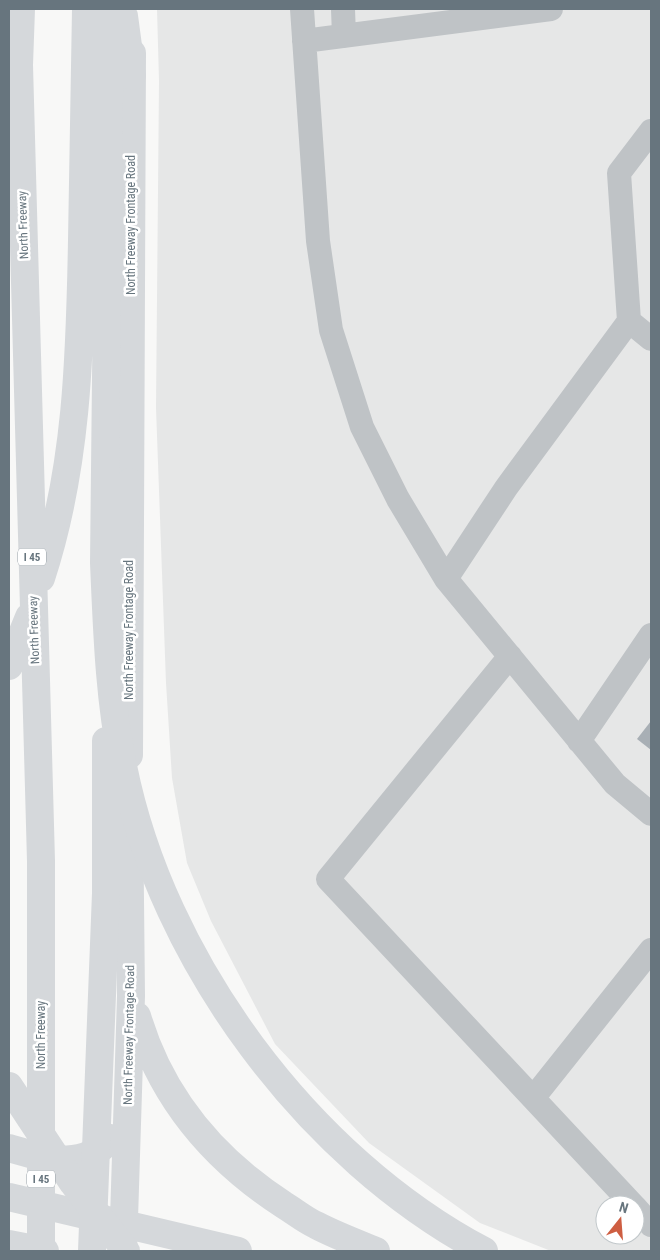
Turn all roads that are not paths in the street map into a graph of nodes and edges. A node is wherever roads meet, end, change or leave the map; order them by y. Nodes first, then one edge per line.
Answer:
1 (21, 9) edge
2 (86, 9) edge
3 (110, 9) edge
4 (123, 9) edge
5 (131, 9) edge
6 (302, 9) edge
7 (343, 9) edge
8 (551, 9) edge
9 (344, 36) junction
10 (304, 41) junction
11 (132, 76) junction
12 (651, 131) edge
13 (629, 321) junction
14 (651, 339) edge
15 (130, 482) junction
16 (446, 579) junction
17 (651, 635) edge
18 (510, 656) junction
19 (9, 666) edge
20 (579, 740) junction
21 (651, 814) edge
22 (651, 950) edge
23 (130, 996) junction
24 (9, 1086) edge
25 (534, 1097) junction
26 (129, 1103) junction
27 (9, 1148) edge
28 (624, 1195) edge
29 (9, 1196) edge
30 (124, 1242) edge
31 (9, 1244) edge
32 (41, 1251) edge
33 (45, 1251) edge
34 (92, 1251) edge
35 (233, 1251) edge
36 (376, 1251) edge
37 (484, 1251) edge

1 - 32 main road, North Freeway / I 45
2 - 19 main road
3 - 37 main road
4 - 11 main road
5 - 11 main road, North Freeway Frontage Road
6 - 10 lane
7 - 9 lane
8 - 9 lane
9 - 10 lane
10 - 16 lane
11 - 15 main road, North Freeway Frontage Road
12 - 13 lane
13 - 14 lane
13 - 16 lane
15 - 23 main road, North Freeway Frontage Road
15 - 34 main road
16 - 18 lane
17 - 20 lane
18 - 20 lane
18 - 25 lane
20 - 21 lane
22 - 25 lane
23 - 26 main road, North Freeway Frontage Road
23 - 36 main road
24 - 30 main road
25 - 28 lane
26 - 27 main road
26 - 30 main road, North Freeway Frontage Road
29 - 30 main road
30 - 35 main road
31 - 33 main road

